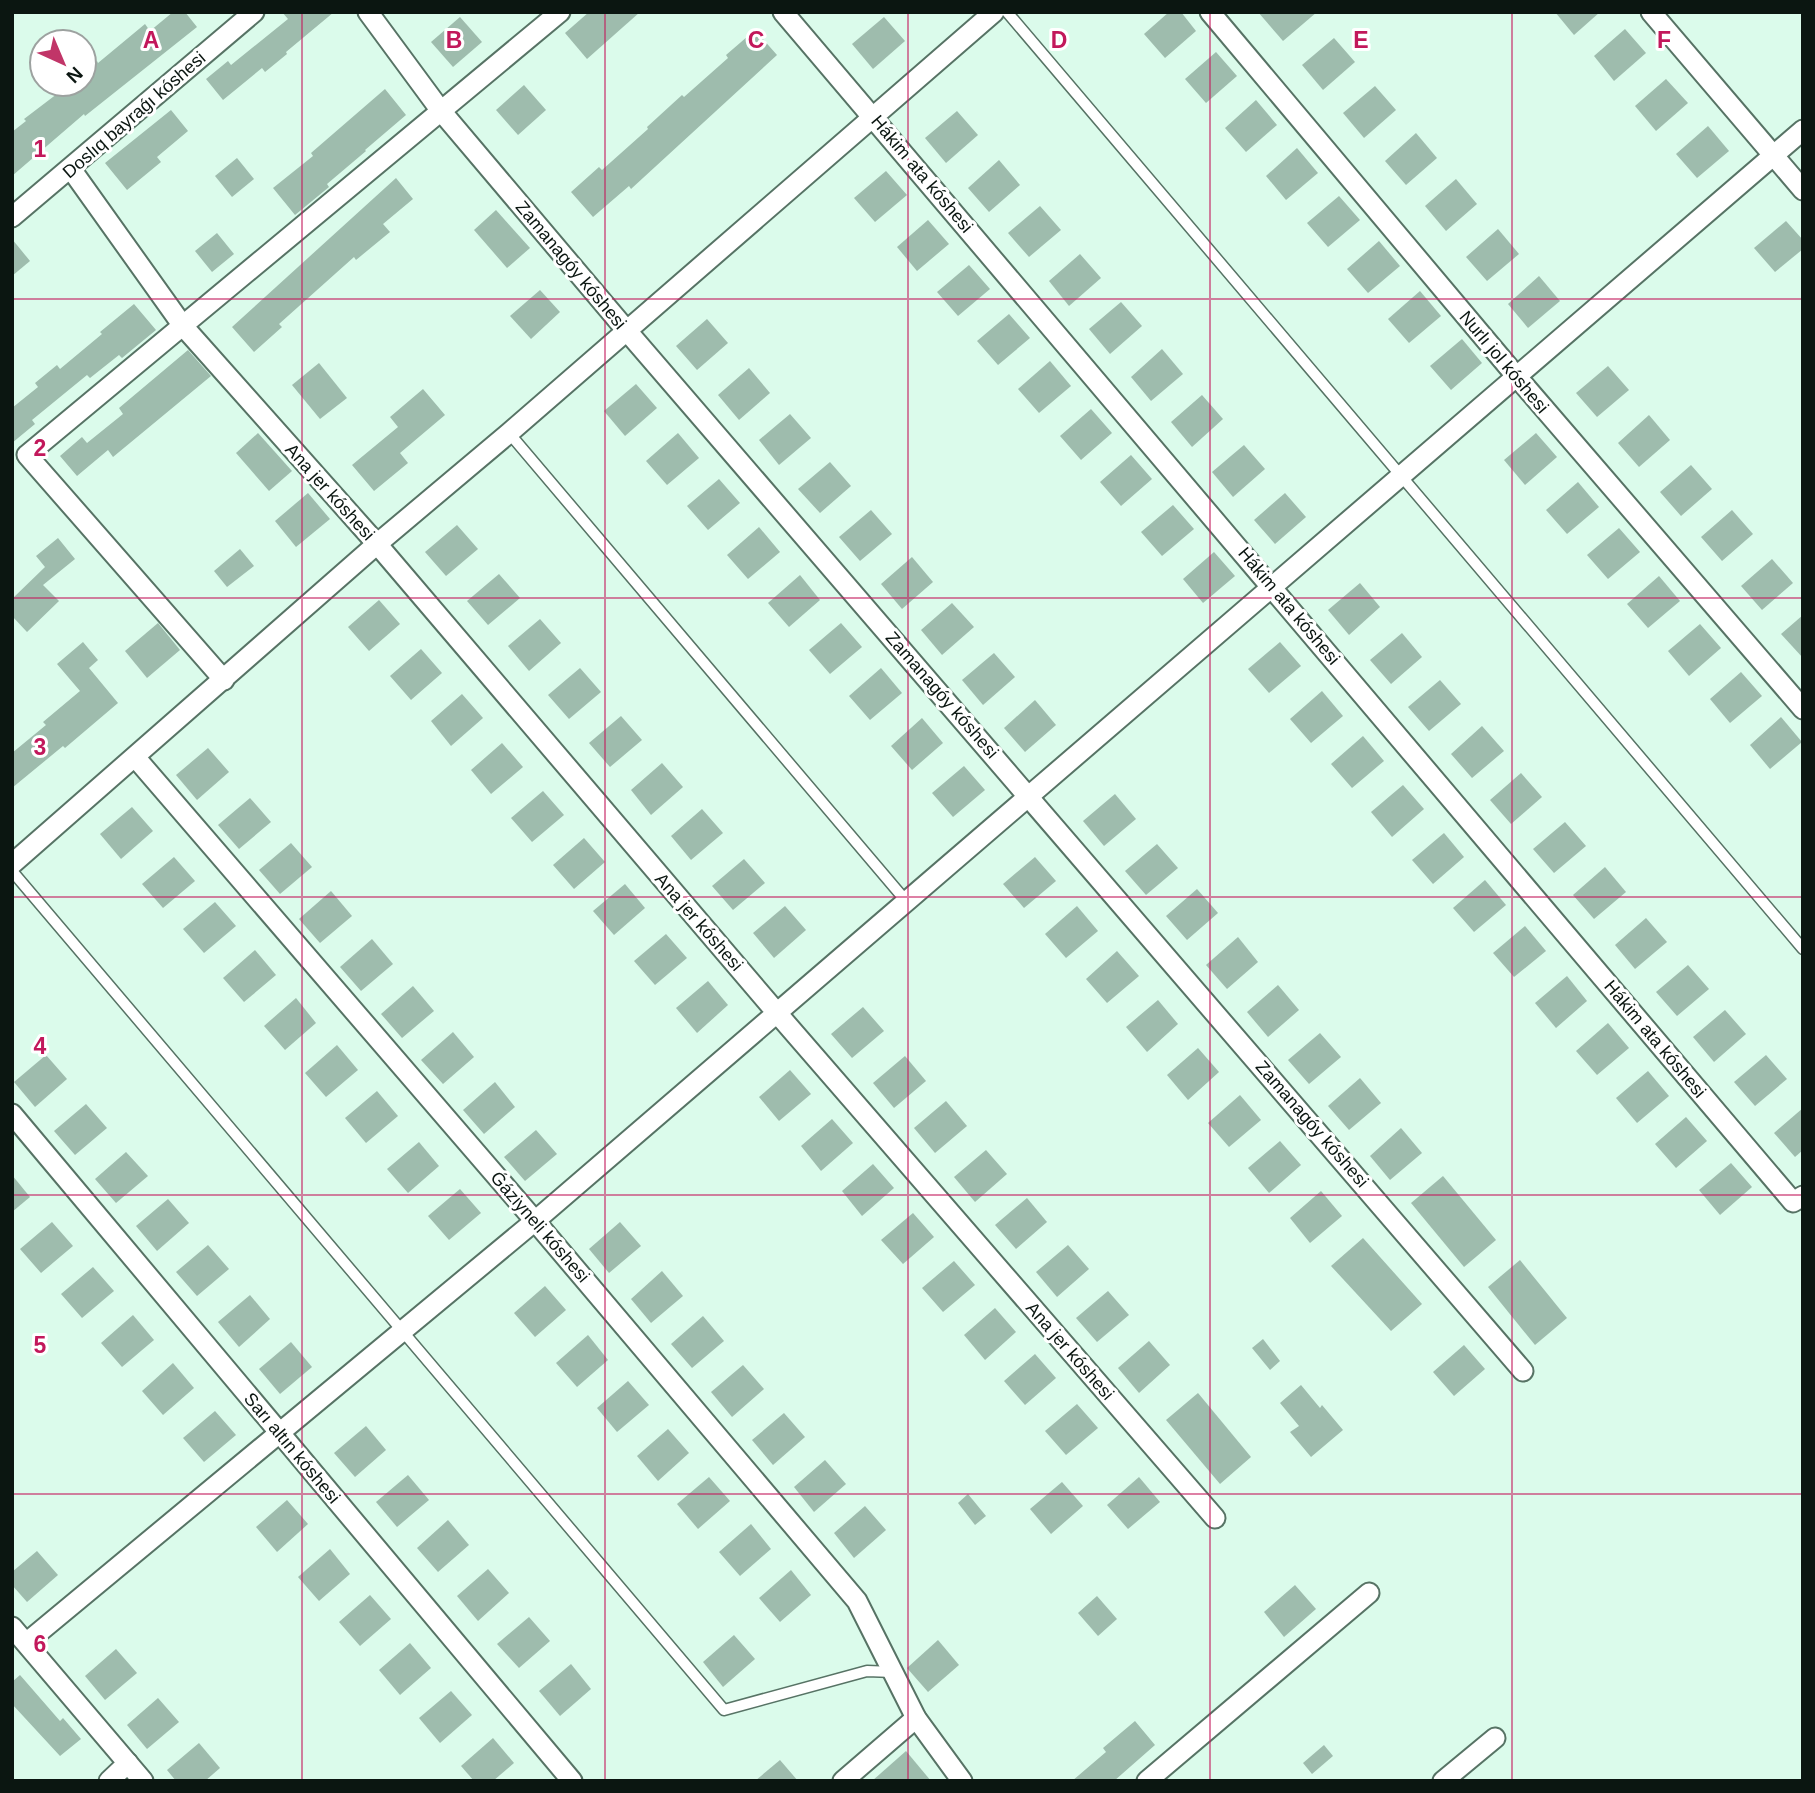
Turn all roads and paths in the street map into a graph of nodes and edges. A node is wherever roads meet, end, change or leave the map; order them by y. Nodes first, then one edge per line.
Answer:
1 (254, 12) edge
2 (368, 12) edge
3 (559, 12) edge
4 (783, 12) edge
5 (994, 12) edge
6 (1007, 12) edge
7 (1210, 12) edge
8 (1651, 12) edge
9 (441, 111) junction
10 (873, 117) junction
11 (1803, 130) edge
12 (1774, 156) junction
13 (71, 169) junction
14 (1803, 190) edge
15 (12, 217) edge
16 (183, 326) junction
17 (627, 331) junction
18 (1517, 377) junction
19 (509, 433) junction
20 (1401, 476) junction
21 (377, 544) junction
22 (1272, 587) junction
23 (224, 680) junction
24 (1803, 709) edge
25 (135, 757) junction
26 (1029, 796) junction
27 (12, 864) edge
28 (12, 871) edge
29 (906, 901) junction
30 (1803, 949) edge
31 (777, 1013) junction
32 (12, 1114) edge
33 (1798, 1199) edge
34 (535, 1221) junction
35 (402, 1330) junction
36 (1523, 1371) dead end
37 (279, 1433) junction
38 (1215, 1518) dead end
39 (1369, 1593) dead end
40 (12, 1627) edge
41 (26, 1643) junction
42 (893, 1672) junction
43 (916, 1718) junction
44 (1495, 1738) dead end
45 (128, 1763) junction
46 (109, 1781) edge
47 (143, 1781) edge
48 (572, 1781) edge
49 (843, 1781) edge
50 (962, 1781) edge
51 (1147, 1781) edge
52 (1443, 1781) edge

1 - 13 street, Doslıq bayraǵı kóshesi
2 - 9 street, Zamanagóy kóshesi
3 - 9 street
4 - 10 street, Hákim ata kóshesi
5 - 10 street
6 - 20 lane
7 - 18 street, Nurlı jol kóshesi
8 - 12 street
9 - 16 street
9 - 17 street, Zamanagóy kóshesi
10 - 17 street
10 - 22 street, Hákim ata kóshesi
11 - 12 street
12 - 14 street
12 - 18 street
13 - 15 street, Doslıq bayraǵı kóshesi
13 - 16 street, Ana jer kóshesi
16 - 21 street, Ana jer kóshesi
16 - 23 street
17 - 19 street
17 - 26 street, Zamanagóy kóshesi
18 - 20 street
18 - 24 street, Nurlı jol kóshesi
19 - 21 street
19 - 29 lane
20 - 22 street
20 - 30 lane
21 - 23 street
21 - 31 street, Ana jer kóshesi
22 - 26 street
22 - 33 street, Hákim ata kóshesi
23 - 25 street
25 - 27 street
25 - 34 street, Ǵáziyneli kóshesi
26 - 29 street
26 - 36 street, Zamanagóy kóshesi
28 - 35 lane
29 - 31 street
31 - 34 street
31 - 38 street, Ana jer kóshesi
32 - 37 street, Sarı altın kóshesi
34 - 35 street
34 - 42 street, Ǵáziyneli kóshesi
35 - 37 street
35 - 42 lane
37 - 41 street
37 - 48 street, Sarı altın kóshesi
39 - 51 street
40 - 41 street
41 - 45 street
42 - 43 street, Ǵáziyneli kóshesi
43 - 49 street
43 - 50 street, Ǵáziyneli kóshesi
44 - 52 street
45 - 46 street
45 - 47 street

